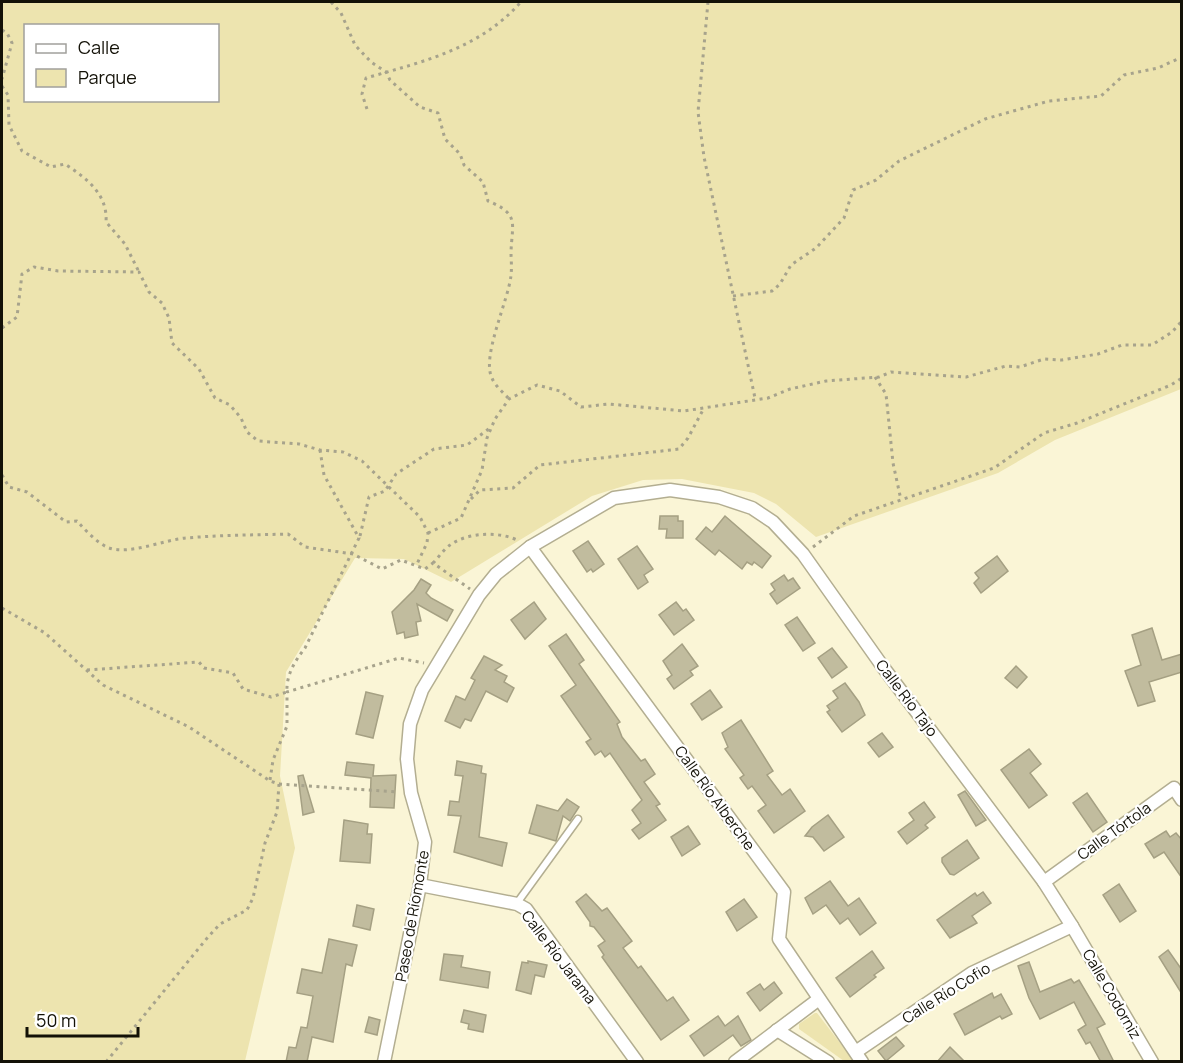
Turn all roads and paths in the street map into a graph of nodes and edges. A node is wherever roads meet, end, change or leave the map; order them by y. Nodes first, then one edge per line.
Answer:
1 (331, 2) edge
2 (521, 2) edge
3 (708, 2) edge
4 (2, 30) edge
5 (1182, 57) edge
6 (386, 72) junction
7 (2, 79) edge
8 (2, 86) edge
9 (367, 109) dead end
10 (139, 272) junction
11 (733, 296) junction
12 (1182, 321) edge
13 (2, 328) edge
14 (875, 377) junction
15 (1182, 378) edge
16 (510, 399) junction
17 (755, 399) junction
18 (705, 407) junction
19 (492, 427) junction
20 (320, 450) junction
21 (2, 476) edge
22 (388, 486) junction
23 (719, 497) joint
24 (470, 500) junction
25 (901, 500) junction
26 (428, 533) junction
27 (360, 538) junction
28 (530, 547) junction
29 (353, 554) junction
30 (802, 554) junction
31 (434, 563) junction
32 (416, 566) junction
33 (478, 595) junction
34 (2, 608) edge
35 (435, 664) junction
36 (85, 670) junction
37 (287, 692) junction
38 (270, 781) junction
39 (279, 784) junction
40 (411, 793) junction
41 (1182, 800) edge
42 (578, 819) dead end
43 (1044, 882) junction
44 (420, 885) junction
45 (517, 904) junction
46 (1072, 926) junction
47 (819, 999) junction
48 (777, 1030) junction
49 (859, 1056) edge
50 (106, 1062) edge
51 (384, 1062) edge
52 (637, 1062) edge
53 (735, 1062) edge
54 (828, 1062) edge
55 (1152, 1062) edge

1 - 6 path
2 - 6 path
3 - 11 path
4 - 7 path
5 - 11 path
6 - 9 path
6 - 16 path
8 - 10 path
10 - 13 path
10 - 20 path
11 - 17 path
12 - 14 path
14 - 17 path
14 - 25 path
15 - 25 path
16 - 18 path
16 - 19 path
17 - 18 path
18 - 24 path
19 - 22 path
19 - 24 path
20 - 22 path
20 - 27 path
21 - 29 path
22 - 26 path
22 - 27 path
23 - 28 street, Paseo de Ríomonte
23 - 30 street, Calle Río Tajo
24 - 26 path
25 - 30 path
26 - 32 path
27 - 29 path
28 - 31 path
28 - 33 street, Paseo de Ríomonte
28 - 47 street, Calle Río Alberche
29 - 32 path
29 - 37 path
30 - 43 street, Calle Río Tajo
31 - 32 path
31 - 33 path
33 - 35 street, Paseo de Ríomonte
34 - 36 path
35 - 37 path
35 - 40 street, Paseo de Ríomonte
36 - 37 path
36 - 38 path
37 - 38 path
38 - 39 path
39 - 40 path
39 - 50 path
40 - 44 street, Paseo de Ríomonte
41 - 43 street, Calle Tórtola
42 - 45 lane
43 - 46 street, Calle Río Tajo
44 - 45 street, Calle Río Jarama
44 - 51 street, Paseo de Ríomonte
45 - 52 street, Calle Río Jarama
46 - 49 street, Calle Río Cofio
46 - 55 street, Calle Codorniz
47 - 48 street
47 - 49 street, Calle Río Alberche
48 - 53 street
48 - 54 street

